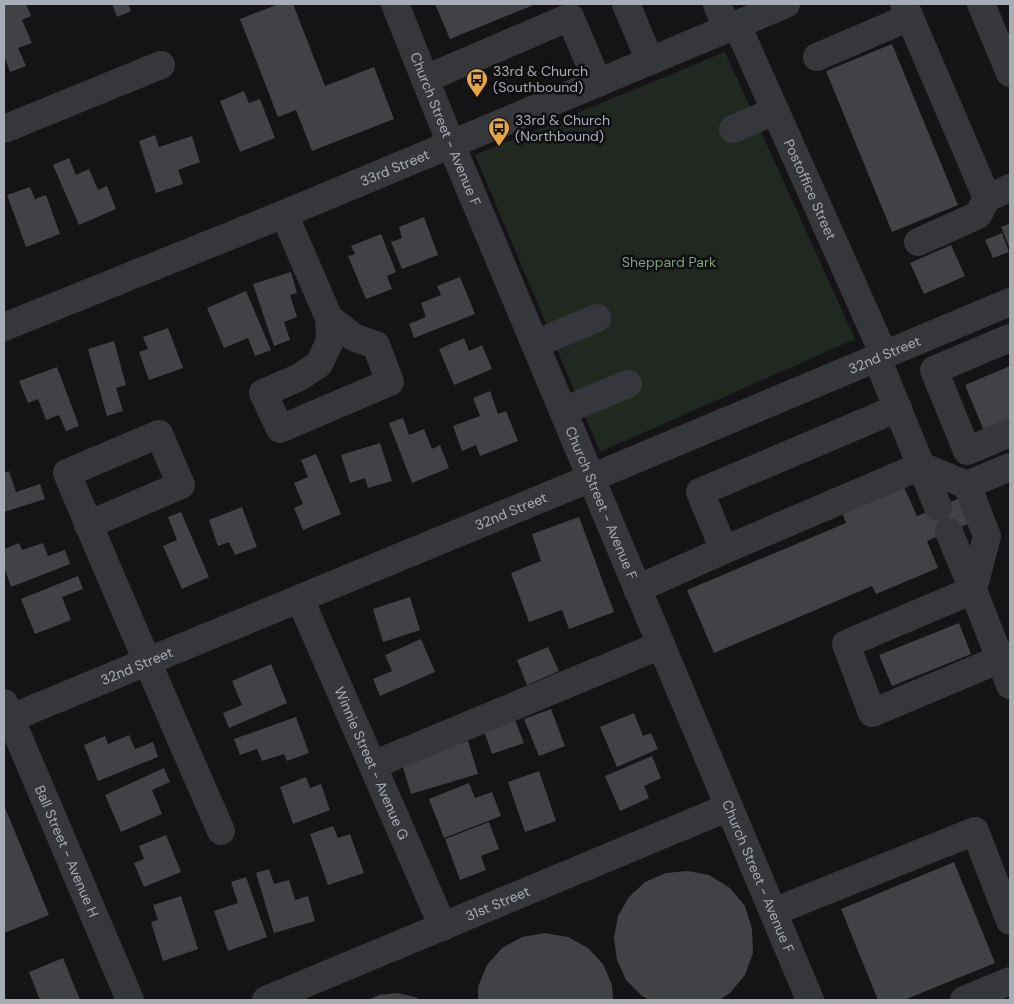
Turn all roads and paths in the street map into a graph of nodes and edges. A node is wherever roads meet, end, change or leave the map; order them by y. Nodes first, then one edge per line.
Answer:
1 (395, 4) edge
2 (626, 4) edge
3 (717, 4) edge
4 (786, 4) edge
5 (981, 4) edge
6 (907, 11) edge
7 (732, 27) junction
8 (816, 57) dead end
9 (650, 61) junction
10 (161, 66) dead end
11 (1010, 73) edge
12 (425, 79) junction
13 (598, 83) junction
14 (775, 111) junction
15 (4, 129) edge
16 (733, 129) dead end
17 (451, 144) junction
18 (998, 193) edge
19 (284, 214) junction
20 (918, 242) dead end
21 (1010, 302) edge
22 (329, 318) junction
23 (597, 318) dead end
24 (5, 323) edge
25 (1010, 338) edge
26 (535, 344) junction
27 (881, 356) junction
28 (628, 384) dead end
29 (898, 408) junction
30 (563, 411) junction
31 (1010, 433) edge
32 (921, 466) junction
33 (1010, 467) edge
34 (591, 478) junction
35 (967, 485) junction
36 (938, 507) dead end
37 (88, 525) dead end
38 (949, 532) dead end
39 (724, 550) junction
40 (637, 589) junction
41 (973, 590) junction
42 (300, 598) junction
43 (661, 645) junction
44 (1005, 657) edge
45 (147, 662) junction
46 (1010, 685) edge
47 (7, 711) edge
48 (372, 765) junction
49 (729, 807) junction
50 (221, 831) dead end
51 (773, 912) junction
52 (1010, 921) edge
53 (443, 927) junction
54 (1010, 981) edge
55 (130, 1000) edge
56 (266, 1000) edge
57 (810, 1000) edge
58 (964, 1000) edge

1 - 12 street, Church Street - Avenue F
2 - 9 street
3 - 7 street, Postoffice Street
4 - 7 street, 33rd Street
5 - 11 street
6 - 8 street
6 - 18 street
7 - 9 street, 33rd Street
7 - 14 street, Postoffice Street
9 - 13 street, 33rd Street
10 - 15 street
12 - 13 street
12 - 17 street, Church Street - Avenue F
13 - 17 street, 33rd Street
14 - 16 street
14 - 27 street, Postoffice Street
17 - 19 street, 33rd Street
17 - 26 street, Church Street - Avenue F
18 - 20 street
19 - 22 street
19 - 24 street, 33rd Street
21 - 27 street, 32nd Street
22 - 22 street
23 - 26 street
25 - 31 street
26 - 30 street, Church Street - Avenue F
27 - 29 street, Postoffice Street
27 - 34 street, 32nd Street
28 - 30 street
29 - 32 street, Postoffice Street
29 - 39 street
30 - 34 street, Church Street - Avenue F
32 - 35 street
32 - 36 street, Postoffice Street
32 - 39 street
33 - 35 street
34 - 40 street, Church Street - Avenue F
34 - 42 street, 32nd Street
35 - 41 street
37 - 45 street
38 - 41 street
39 - 40 street
40 - 43 street, Church Street - Avenue F
41 - 44 street
41 - 44 street
42 - 45 street, 32nd Street
42 - 48 street, Winnie Street - Avenue G
43 - 48 street
43 - 49 street, Church Street - Avenue F
44 - 46 street
45 - 47 street, 32nd Street
45 - 50 street
47 - 55 street, Ball Street - Avenue H
48 - 53 street, Winnie Street - Avenue G
49 - 51 street, Church Street - Avenue F
49 - 53 street, 31st Street
51 - 52 street
51 - 57 street, Church Street - Avenue F
53 - 56 street, 31st Street
54 - 58 street

